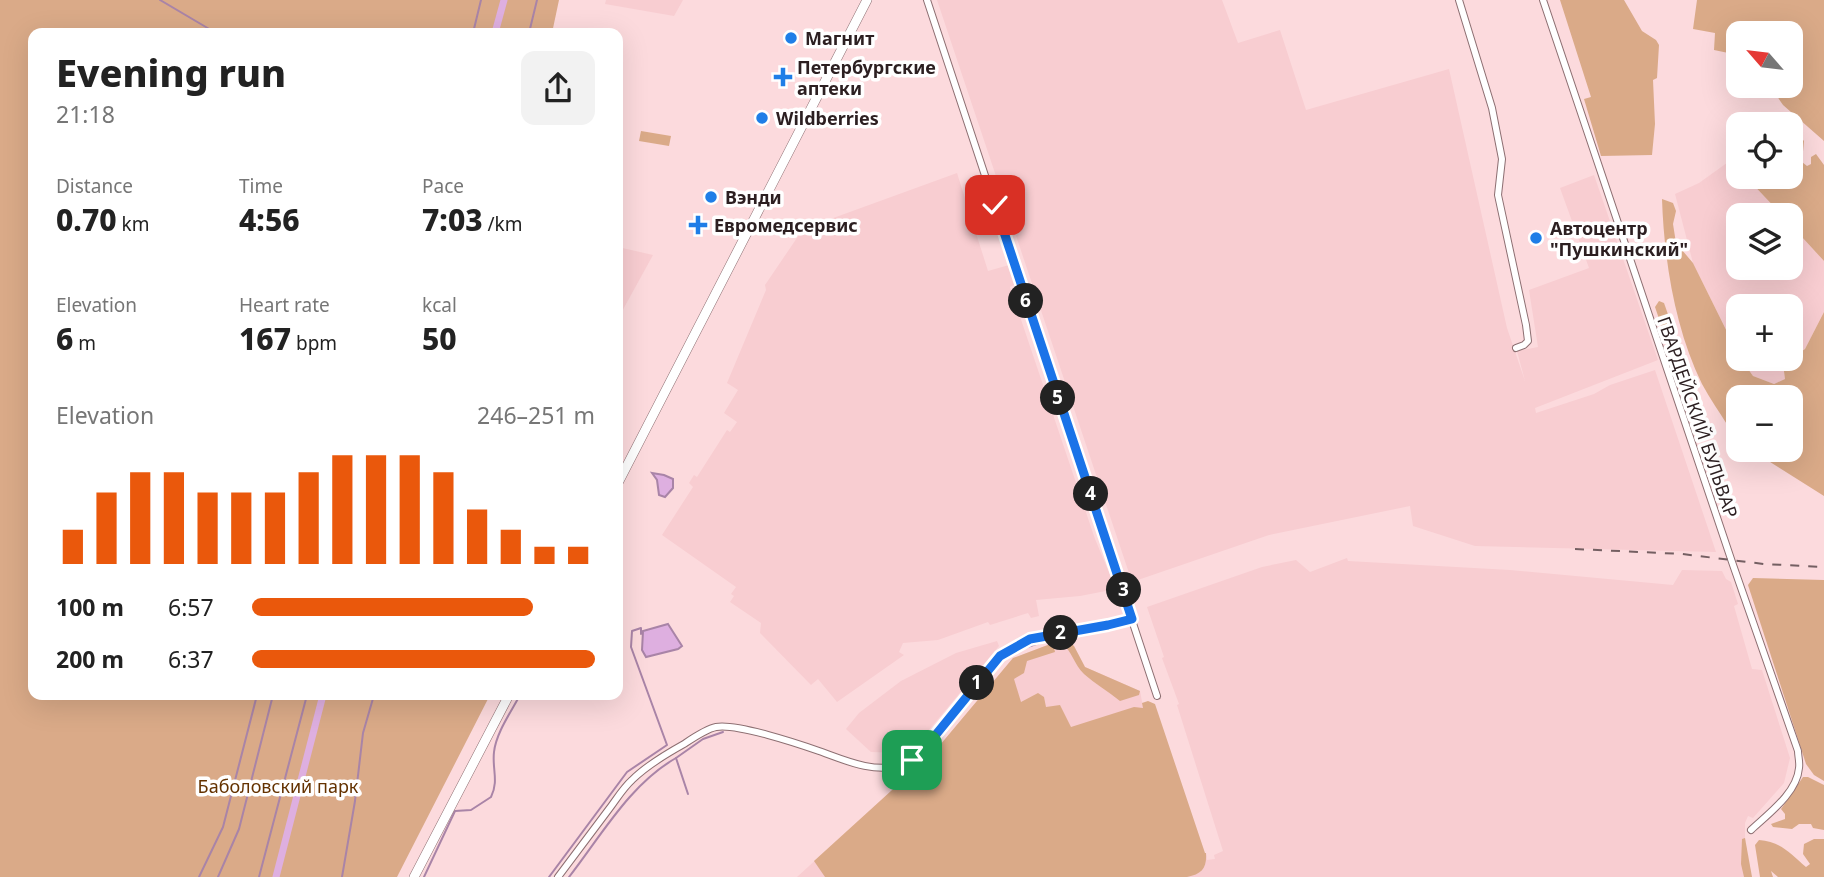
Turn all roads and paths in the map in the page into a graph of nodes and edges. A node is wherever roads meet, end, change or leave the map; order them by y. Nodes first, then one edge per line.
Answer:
1 (867, 0) edge
2 (927, 0) edge
3 (1460, 0) edge
4 (1543, 0) edge
5 (1516, 348) dead end
6 (623, 473) edge
7 (1132, 619) junction
8 (1157, 696) dead end
9 (506, 700) edge
10 (1751, 830) dead end
11 (414, 877) edge
12 (558, 877) edge

1 - 6 main road
2 - 7 street
3 - 5 street
4 - 10 street, ГВАРДЕЙСКИЙ БУЛЬВАР
7 - 8 street
7 - 12 street
9 - 11 main road

